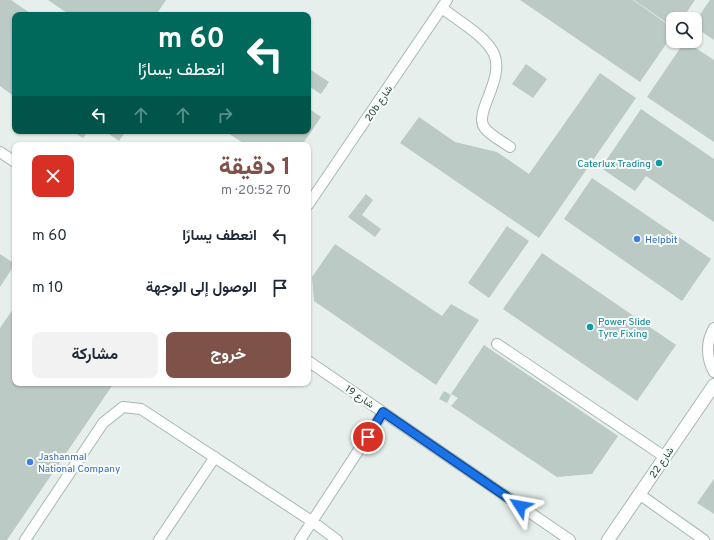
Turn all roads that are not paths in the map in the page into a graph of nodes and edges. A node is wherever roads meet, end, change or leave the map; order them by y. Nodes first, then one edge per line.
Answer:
1 (445, 4) edge
2 (510, 147) dead end
3 (0, 152) edge
4 (12, 160) edge
5 (311, 201) edge
6 (714, 328) edge
7 (497, 344) dead end
8 (311, 363) edge
9 (714, 372) edge
10 (714, 385) edge
11 (383, 412) junction
12 (216, 457) junction
13 (665, 457) junction
14 (639, 494) junction
15 (313, 522) junction
16 (25, 540) edge
17 (159, 540) edge
18 (300, 540) edge
19 (336, 540) edge
20 (570, 540) edge
21 (608, 540) edge
22 (704, 540) edge

1 - 2 lane
1 - 5 lane, 20b شارع
3 - 4 lane
6 - 9 lane
7 - 13 lane
8 - 11 lane, شارع 19
10 - 13 street, شارع 22
11 - 15 lane
11 - 20 lane, شارع 19
12 - 15 lane
12 - 16 lane
12 - 17 lane
13 - 14 street, شارع 22
14 - 21 street, شارع 22
14 - 22 lane
15 - 18 lane
15 - 19 lane

